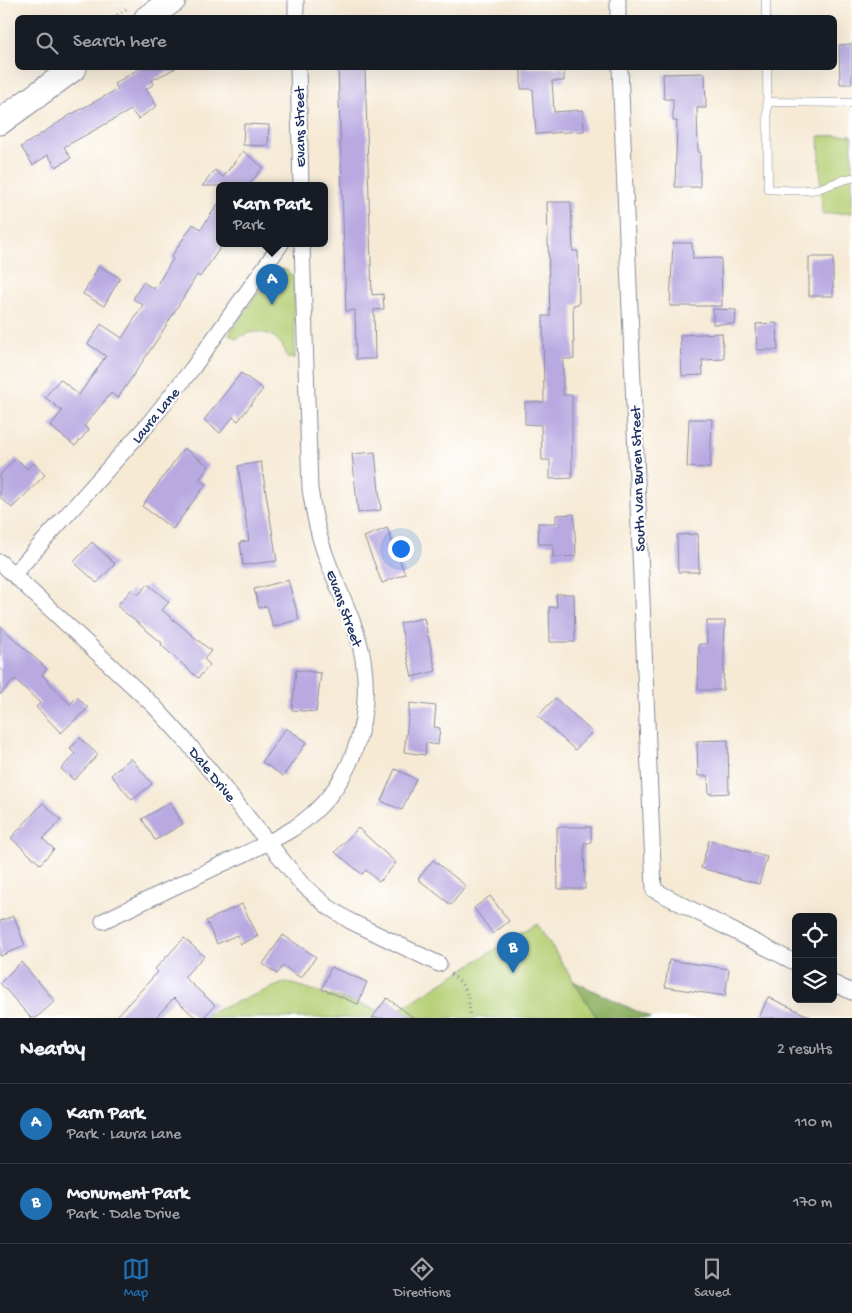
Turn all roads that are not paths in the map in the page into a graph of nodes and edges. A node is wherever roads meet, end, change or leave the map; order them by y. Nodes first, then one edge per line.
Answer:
1 (173, 0) edge
2 (296, 0) edge
3 (618, 0) edge
4 (766, 0) edge
5 (140, 11) edge
6 (296, 15) edge
7 (618, 15) edge
8 (766, 15) edge
9 (71, 70) edge
10 (298, 70) edge
11 (620, 70) edge
12 (766, 70) edge
13 (767, 102) junction
14 (852, 103) edge
15 (0, 122) edge
16 (852, 178) edge
17 (301, 182) edge
18 (280, 247) edge
19 (302, 247) edge
20 (0, 562) edge
21 (14, 574) junction
22 (268, 842) junction
23 (103, 921) dead end
24 (792, 961) edge
25 (439, 964) road end
26 (837, 984) edge
27 (852, 992) edge

1 - 5 main road
2 - 6 street
3 - 7 street
4 - 8 lane
9 - 15 main road
10 - 17 street, Evans Street
11 - 24 street, South Van Buren Street
12 - 13 lane
13 - 14 lane
13 - 16 lane
18 - 21 street, Laura Lane
19 - 22 street, Evans Street
20 - 21 street, Dale Drive
21 - 22 street, Dale Drive
22 - 23 street, Evans Street
22 - 25 street, Dale Drive
26 - 27 street

